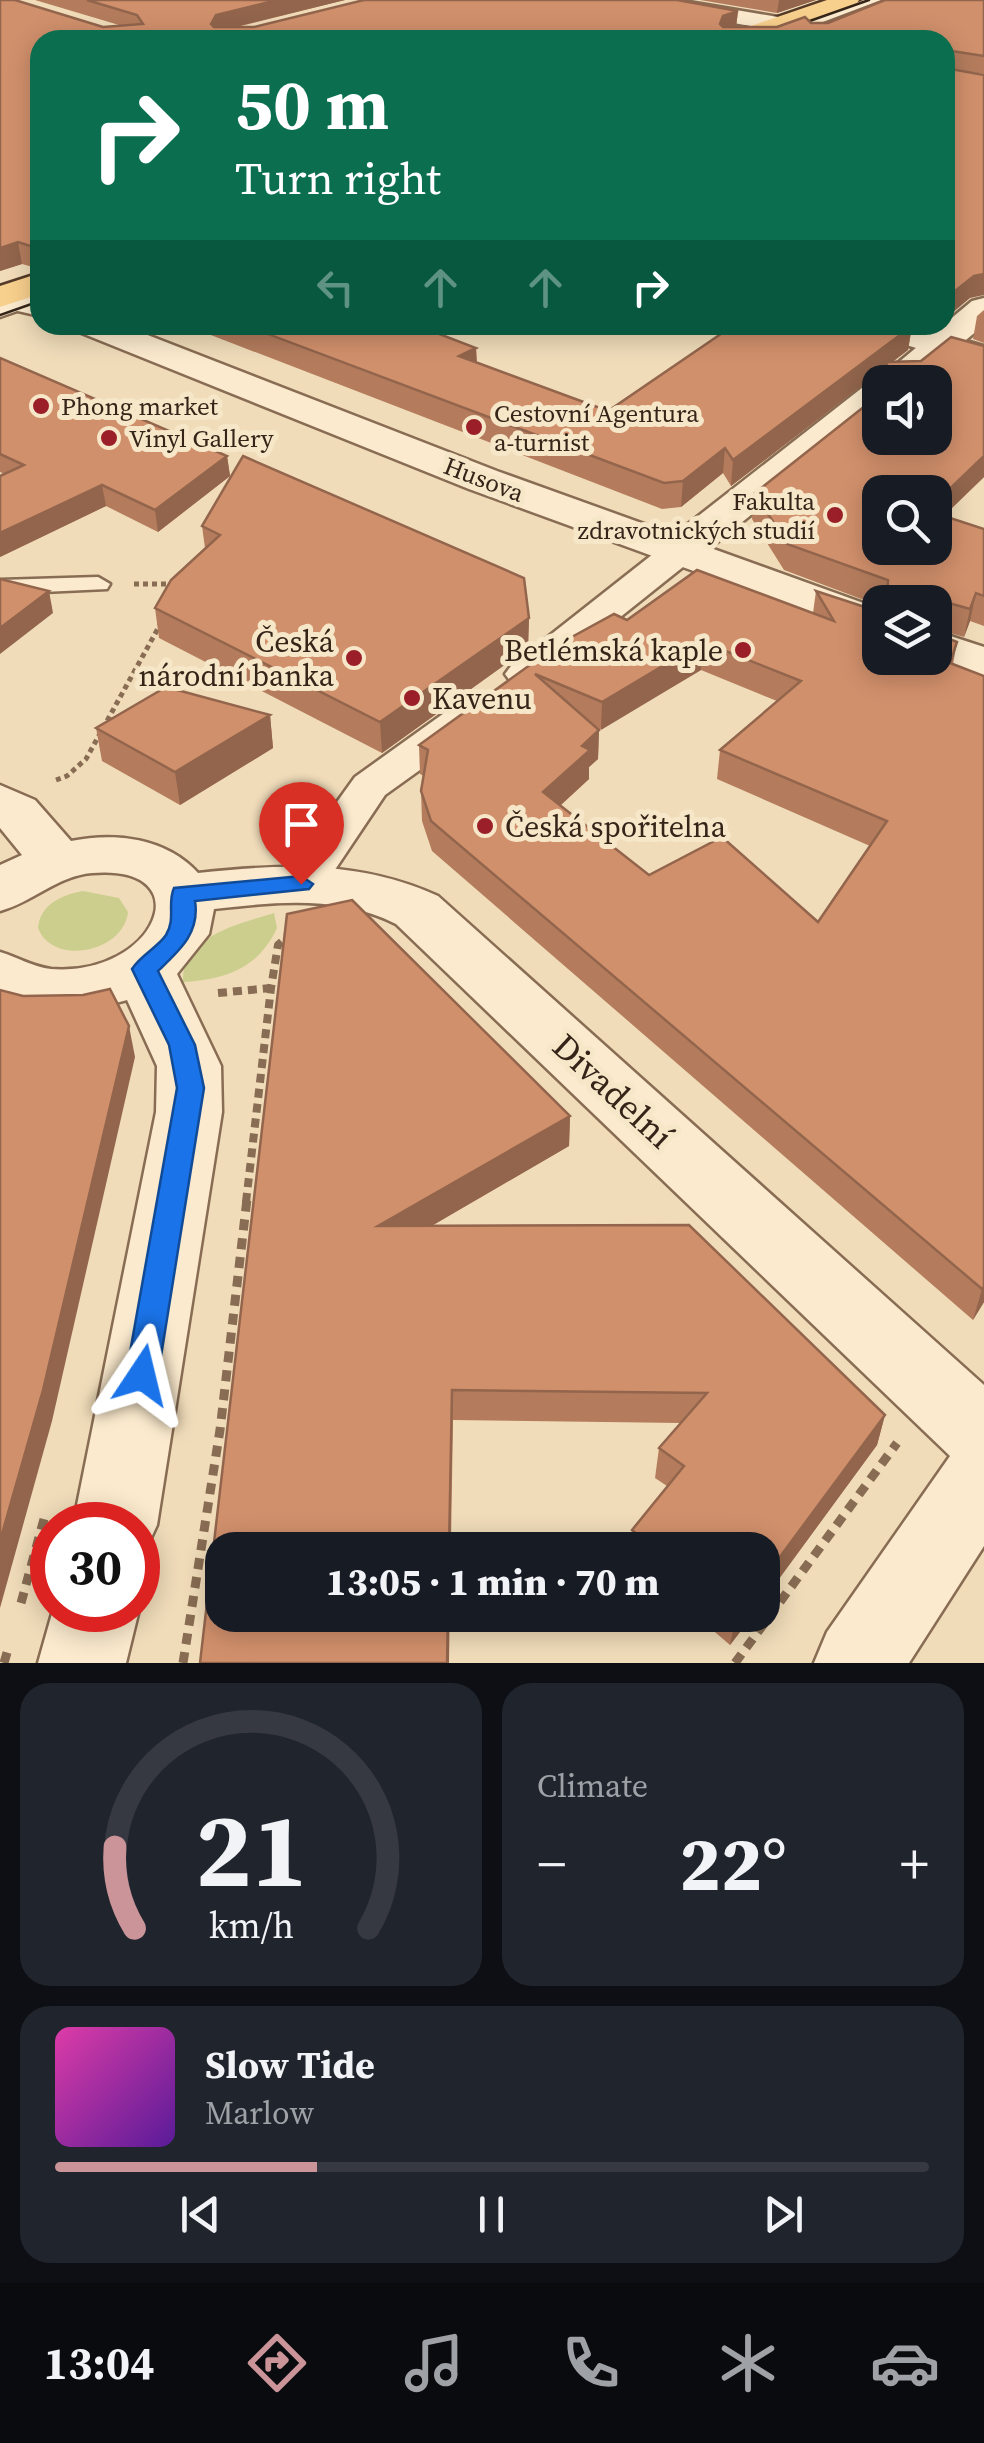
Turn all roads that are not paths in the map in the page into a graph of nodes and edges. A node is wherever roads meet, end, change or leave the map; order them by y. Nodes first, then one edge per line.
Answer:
1 (640, 0) edge
2 (848, 0) edge
3 (875, 0) edge
4 (901, 0) edge
5 (758, 30) edge
6 (797, 30) edge
7 (802, 30) edge
8 (807, 30) edge
9 (21, 300) edge
10 (984, 308) edge
11 (0, 326) edge
12 (955, 332) edge
13 (117, 335) edge
14 (909, 335) edge
15 (951, 335) edge
16 (940, 344) junction
17 (984, 357) edge
18 (913, 365) edge
19 (862, 406) edge
20 (680, 551) junction
21 (98, 584) dead end
22 (0, 587) edge
23 (862, 618) edge
24 (952, 651) edge
25 (984, 663) edge
26 (0, 802) edge
27 (58, 861) junction
28 (301, 884) junction
29 (0, 892) edge
30 (182, 894) junction
31 (144, 969) junction
32 (0, 973) edge
33 (984, 1436) edge
34 (984, 1475) edge
35 (119, 1502) edge
36 (90, 1632) edge
37 (82, 1663) edge
38 (858, 1663) edge

1 - 5 street
2 - 6 main road
3 - 7 lane
4 - 8 main road
9 - 11 main road
10 - 12 street
13 - 20 street, Husova
14 - 16 street
15 - 16 street
16 - 17 street
16 - 18 street
19 - 20 street
20 - 23 street, Husova
20 - 28 street
21 - 22 lane
24 - 25 street
26 - 27 street
27 - 29 street
27 - 30 street
28 - 30 street, Divadelní
28 - 33 street, Divadelní
30 - 31 street
31 - 32 street
31 - 35 street
34 - 38 street
36 - 37 street

